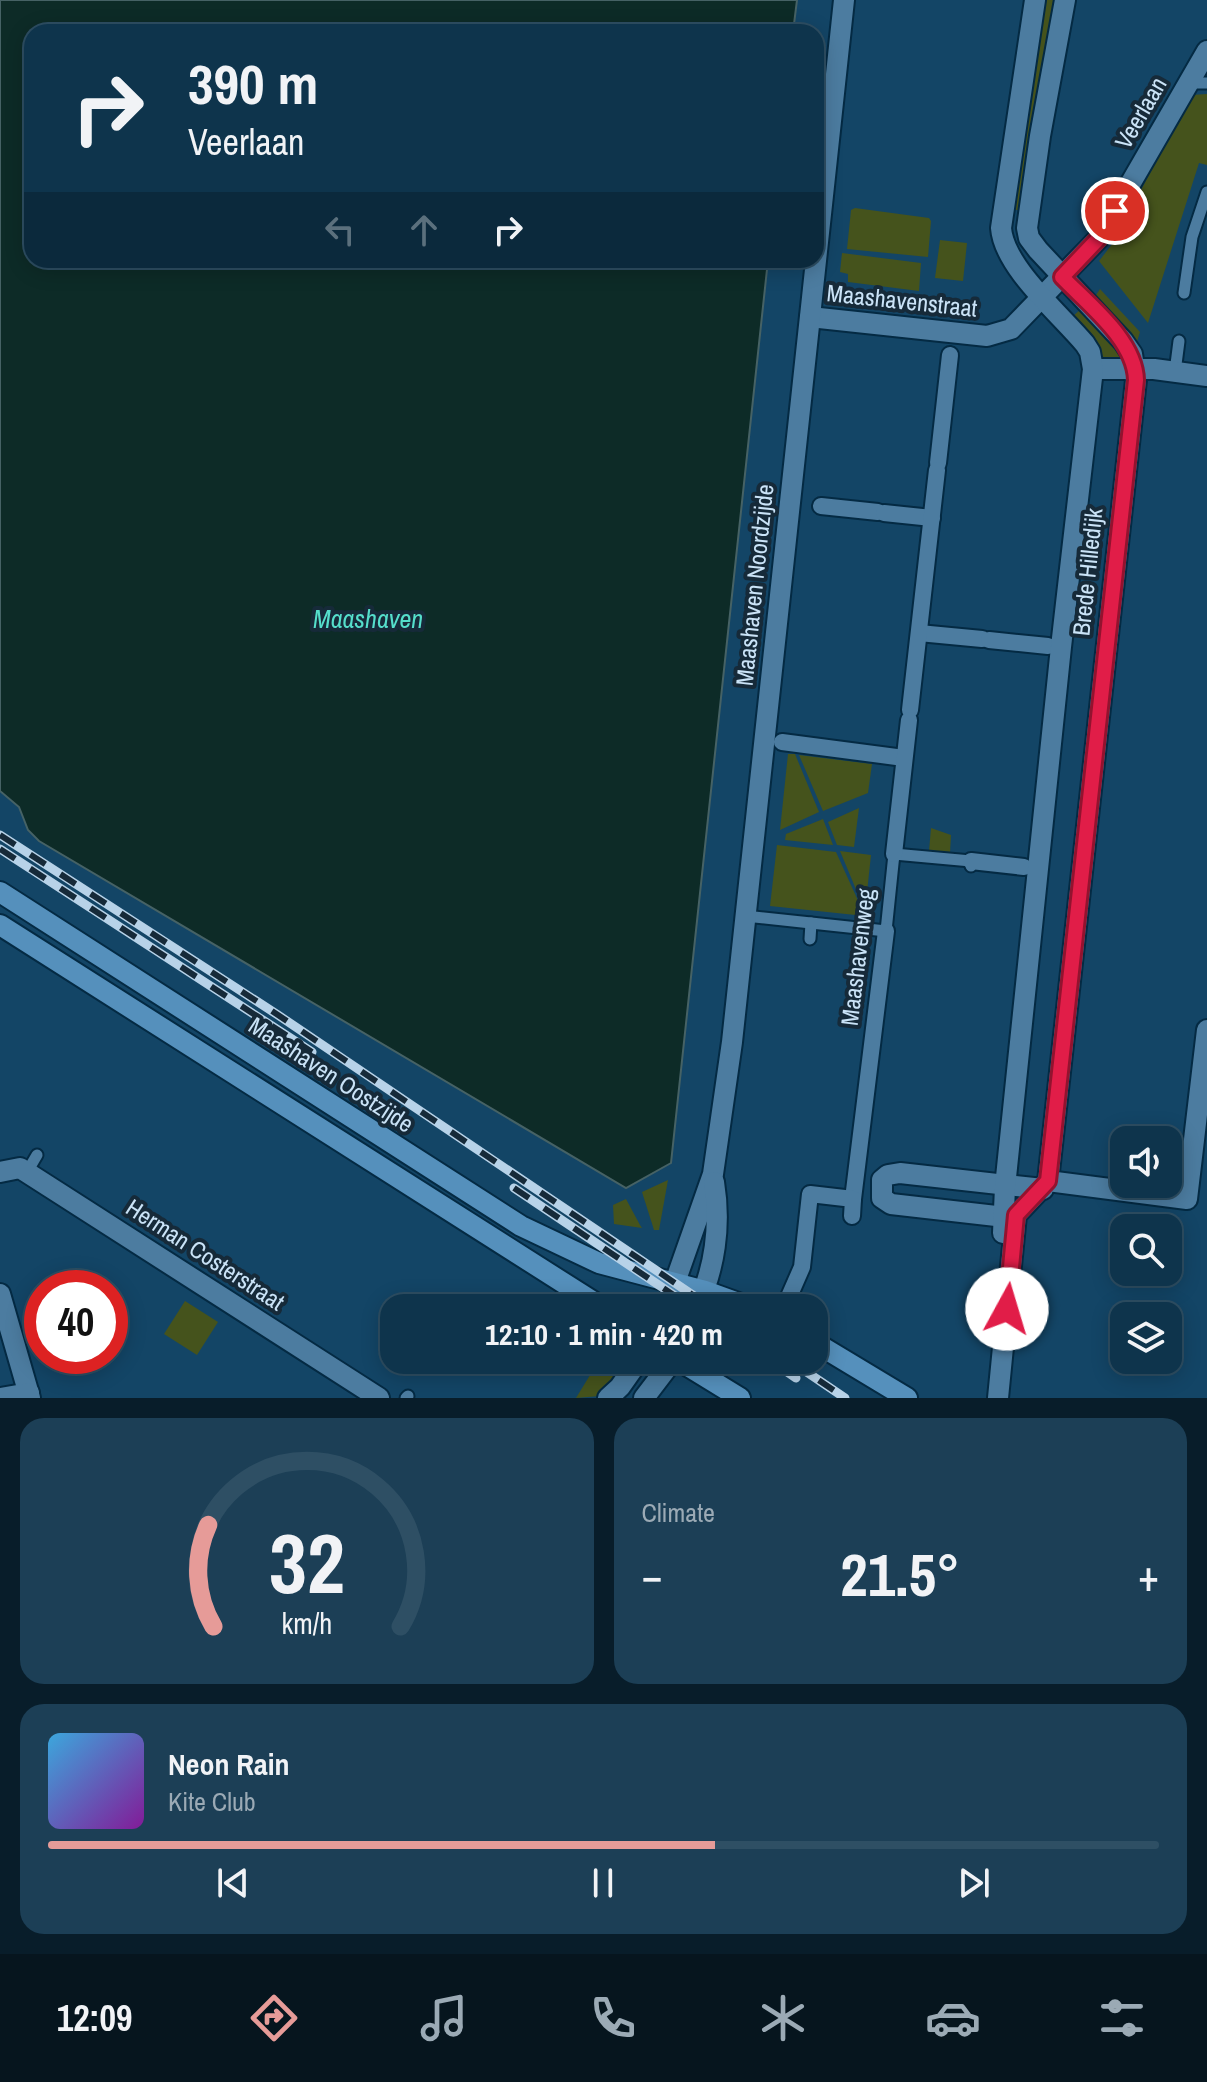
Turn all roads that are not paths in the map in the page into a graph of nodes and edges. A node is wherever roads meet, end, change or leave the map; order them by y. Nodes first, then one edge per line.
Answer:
1 (844, 0) edge
2 (1035, 0) edge
3 (1065, 0) edge
4 (1207, 51) edge
5 (1198, 83) edge
6 (824, 186) edge
7 (1207, 192) edge
8 (815, 268) edge
9 (1062, 277) junction
10 (1184, 293) dead end
11 (1043, 296) junction
12 (810, 317) junction
13 (1179, 341) dead end
14 (950, 355) dead end
15 (1093, 369) junction
16 (1136, 370) junction
17 (1175, 372) junction
18 (1207, 376) edge
19 (814, 505) dead end
20 (932, 518) junction
21 (919, 633) junction
22 (1048, 646) dead end
23 (782, 742) dead end
24 (904, 758) junction
25 (894, 854) junction
26 (971, 863) joint
27 (1024, 867) dead end
28 (0, 892) edge
29 (745, 916) junction
30 (811, 923) junction
31 (0, 925) edge
32 (886, 931) junction
33 (810, 939) dead end
34 (1207, 1030) edge
35 (0, 1172) edge
36 (713, 1174) junction
37 (1045, 1185) junction
38 (1005, 1187) junction
39 (853, 1199) junction
40 (852, 1216) dead end
41 (1005, 1217) junction
42 (647, 1277) junction
43 (677, 1283) junction
44 (0, 1294) edge
45 (581, 1294) edge
46 (657, 1294) edge
47 (672, 1294) edge
48 (692, 1294) edge
49 (702, 1294) edge
50 (790, 1294) edge
51 (828, 1350) edge
52 (629, 1374) edge
53 (664, 1374) edge
54 (700, 1374) edge
55 (30, 1396) edge
56 (1, 1398) edge
57 (379, 1398) edge
58 (608, 1398) edge
59 (644, 1398) edge
60 (740, 1398) edge
61 (907, 1398) edge
62 (986, 1398) edge
63 (998, 1398) edge

1 - 6 street, Maashaven Noordzijde
2 - 11 street
3 - 9 street
4 - 5 street, Veerlaan
5 - 9 street, Veerlaan
7 - 10 lane
8 - 12 street, Maashaven Noordzijde
9 - 11 street, Maashavenstraat
9 - 16 street
11 - 12 street, Maashavenstraat
11 - 15 street
12 - 29 street, Maashaven Noordzijde
13 - 17 lane
14 - 20 street, Maashavenweg
15 - 16 street
15 - 38 street, Brede Hilledijk
16 - 17 street
16 - 37 street, Brede Hilledijk
17 - 18 street
19 - 20 street
20 - 21 street, Maashavenweg
21 - 22 street
21 - 24 street, Maashavenweg
23 - 24 street
24 - 25 street, Maashavenweg
25 - 26 lane
25 - 32 lane, Maashavenweg
26 - 27 street
28 - 42 main road, Maashaven Oostzijde
29 - 30 lane
29 - 36 street, Maashaven Noordzijde
30 - 32 lane
30 - 33 lane
31 - 45 main road, Maashaven Oostzijde
32 - 39 street, Maashavenweg
34 - 37 street
35 - 57 street, Herman Costerstraat
36 - 43 street, Maashaven Noordzijde
36 - 49 street, Maashaven Noordzijde
37 - 38 street
37 - 63 street
38 - 41 street, Brede Hilledijk
38 - 41 street
39 - 40 street, Maashavenweg
39 - 50 street
41 - 62 street, Brede Hilledijk
42 - 43 main road, Maashaven Oostzijde
42 - 46 street
43 - 47 street, Maashaven Noordzijde
43 - 48 main road, Maashaven Oostzijde
44 - 55 street
51 - 61 main road
52 - 58 street
53 - 59 street
54 - 60 main road
55 - 56 street

